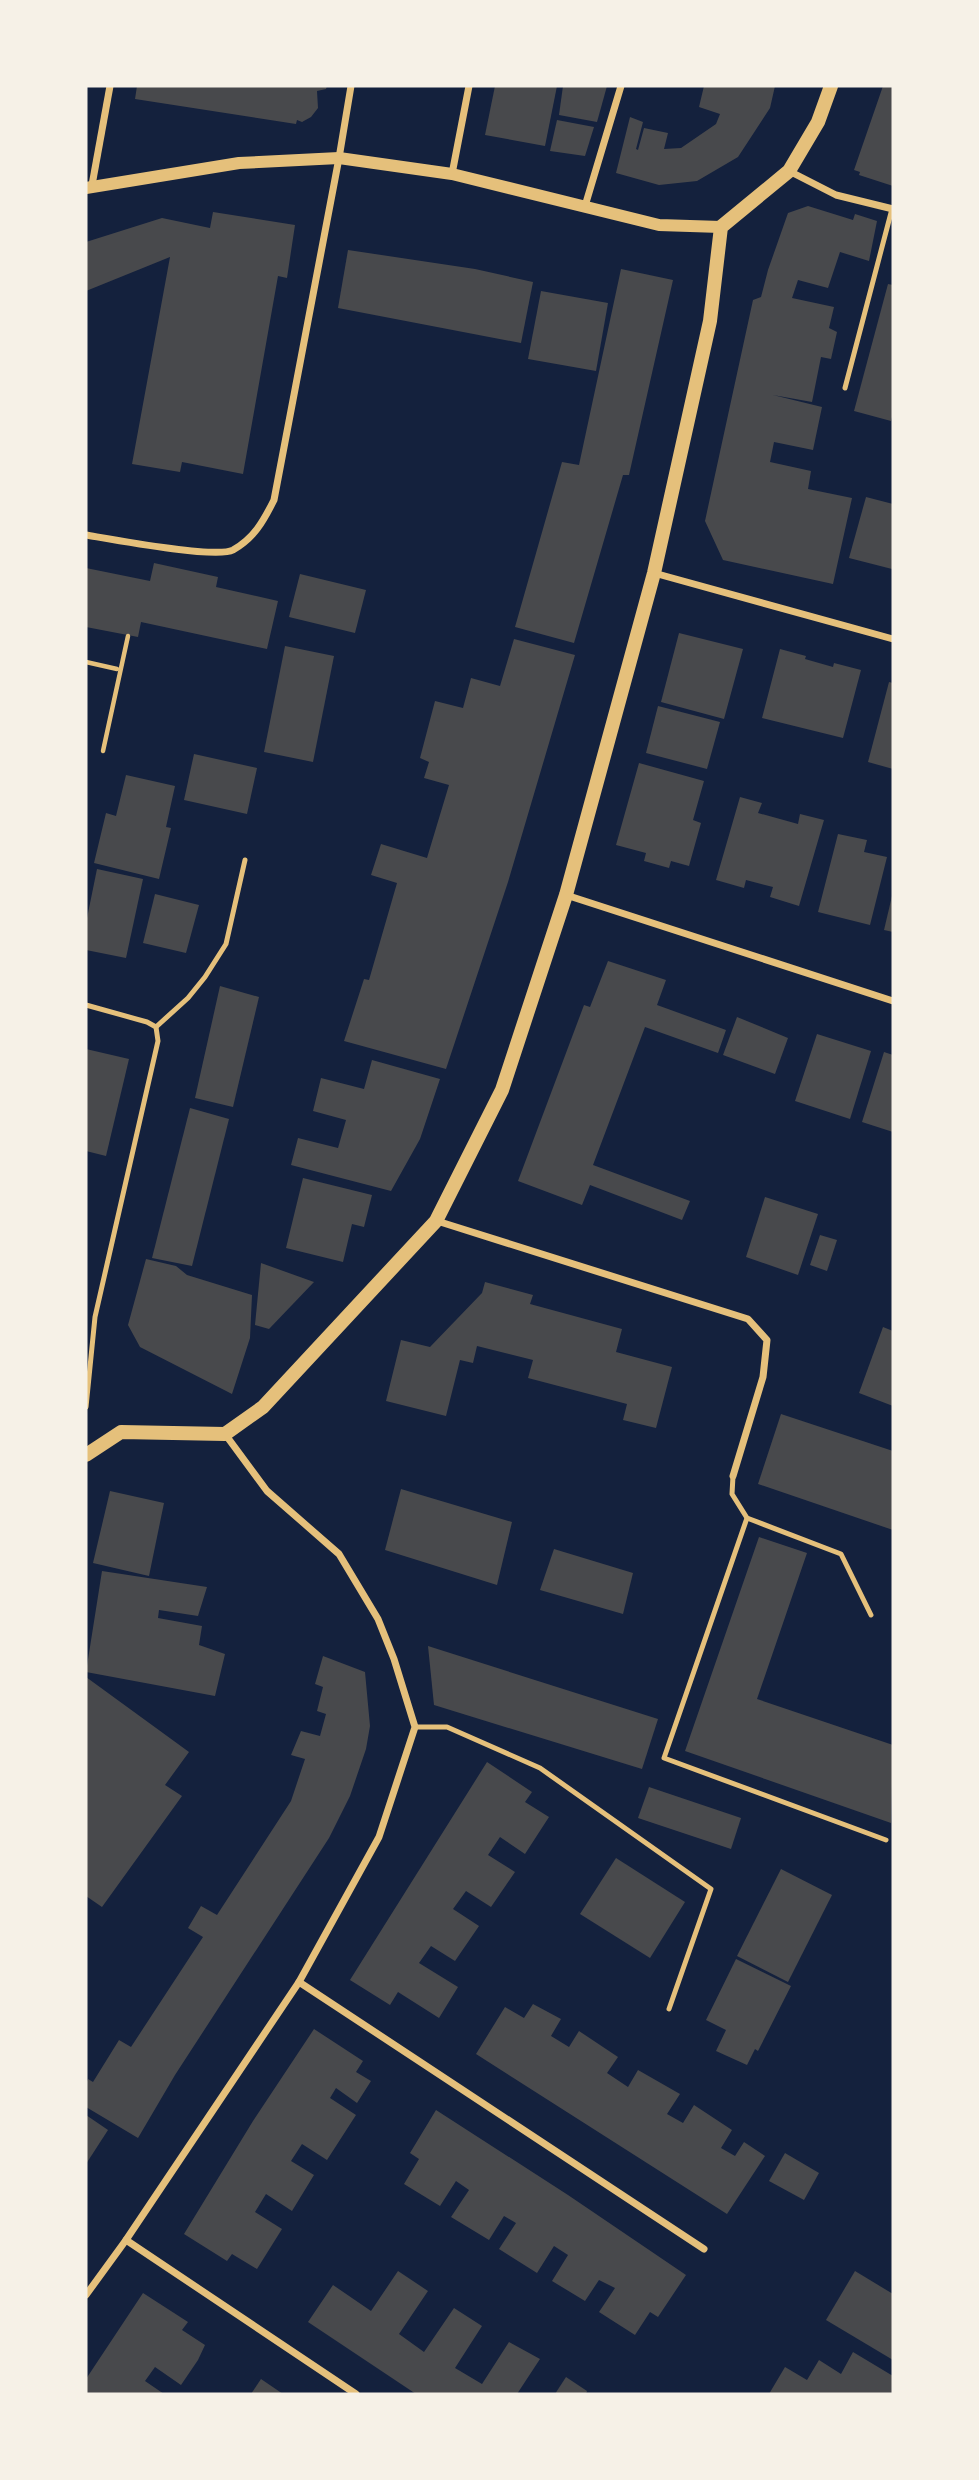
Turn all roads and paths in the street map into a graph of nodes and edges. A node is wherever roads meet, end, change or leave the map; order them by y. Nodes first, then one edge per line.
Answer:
1 (110, 86) edge
2 (351, 86) edge
3 (469, 86) edge
4 (621, 86) edge
5 (831, 86) edge
6 (339, 158) junction
7 (789, 171) junction
8 (452, 174) junction
9 (89, 186) edge
10 (585, 206) junction
11 (892, 209) edge
12 (721, 227) junction
13 (845, 388) dead end
14 (86, 535) edge
15 (654, 573) junction
16 (128, 636) dead end
17 (893, 639) edge
18 (86, 662) edge
19 (117, 669) dead end
20 (103, 751) dead end
21 (245, 860) dead end
22 (566, 895) junction
23 (893, 1001) edge
24 (86, 1004) edge
25 (156, 1027) junction
26 (436, 1221) junction
27 (86, 1407) edge
28 (225, 1434) junction
29 (86, 1455) edge
30 (733, 1476) joint
31 (747, 1518) junction
32 (872, 1615) dead end
33 (415, 1727) junction
34 (886, 1840) dead end
35 (299, 1982) junction
36 (669, 2009) dead end
37 (126, 2240) junction
38 (704, 2249) dead end
39 (86, 2295) edge
40 (356, 2394) edge

1 - 9 street
2 - 6 street
3 - 8 street
4 - 10 street
5 - 7 main road
6 - 8 street
6 - 9 street
6 - 14 street
7 - 11 street
7 - 12 main road
8 - 10 street
10 - 12 street
11 - 13 lane
12 - 15 main road
15 - 17 street
15 - 22 main road
16 - 20 path
18 - 19 path
21 - 25 lane
22 - 23 street
22 - 26 main road
24 - 25 lane
25 - 27 lane
26 - 28 main road
26 - 30 street
28 - 29 main road
28 - 33 street
30 - 31 lane
31 - 32 lane
31 - 34 lane
33 - 35 street
33 - 36 lane
35 - 37 street
35 - 38 street
37 - 39 street
37 - 40 street

